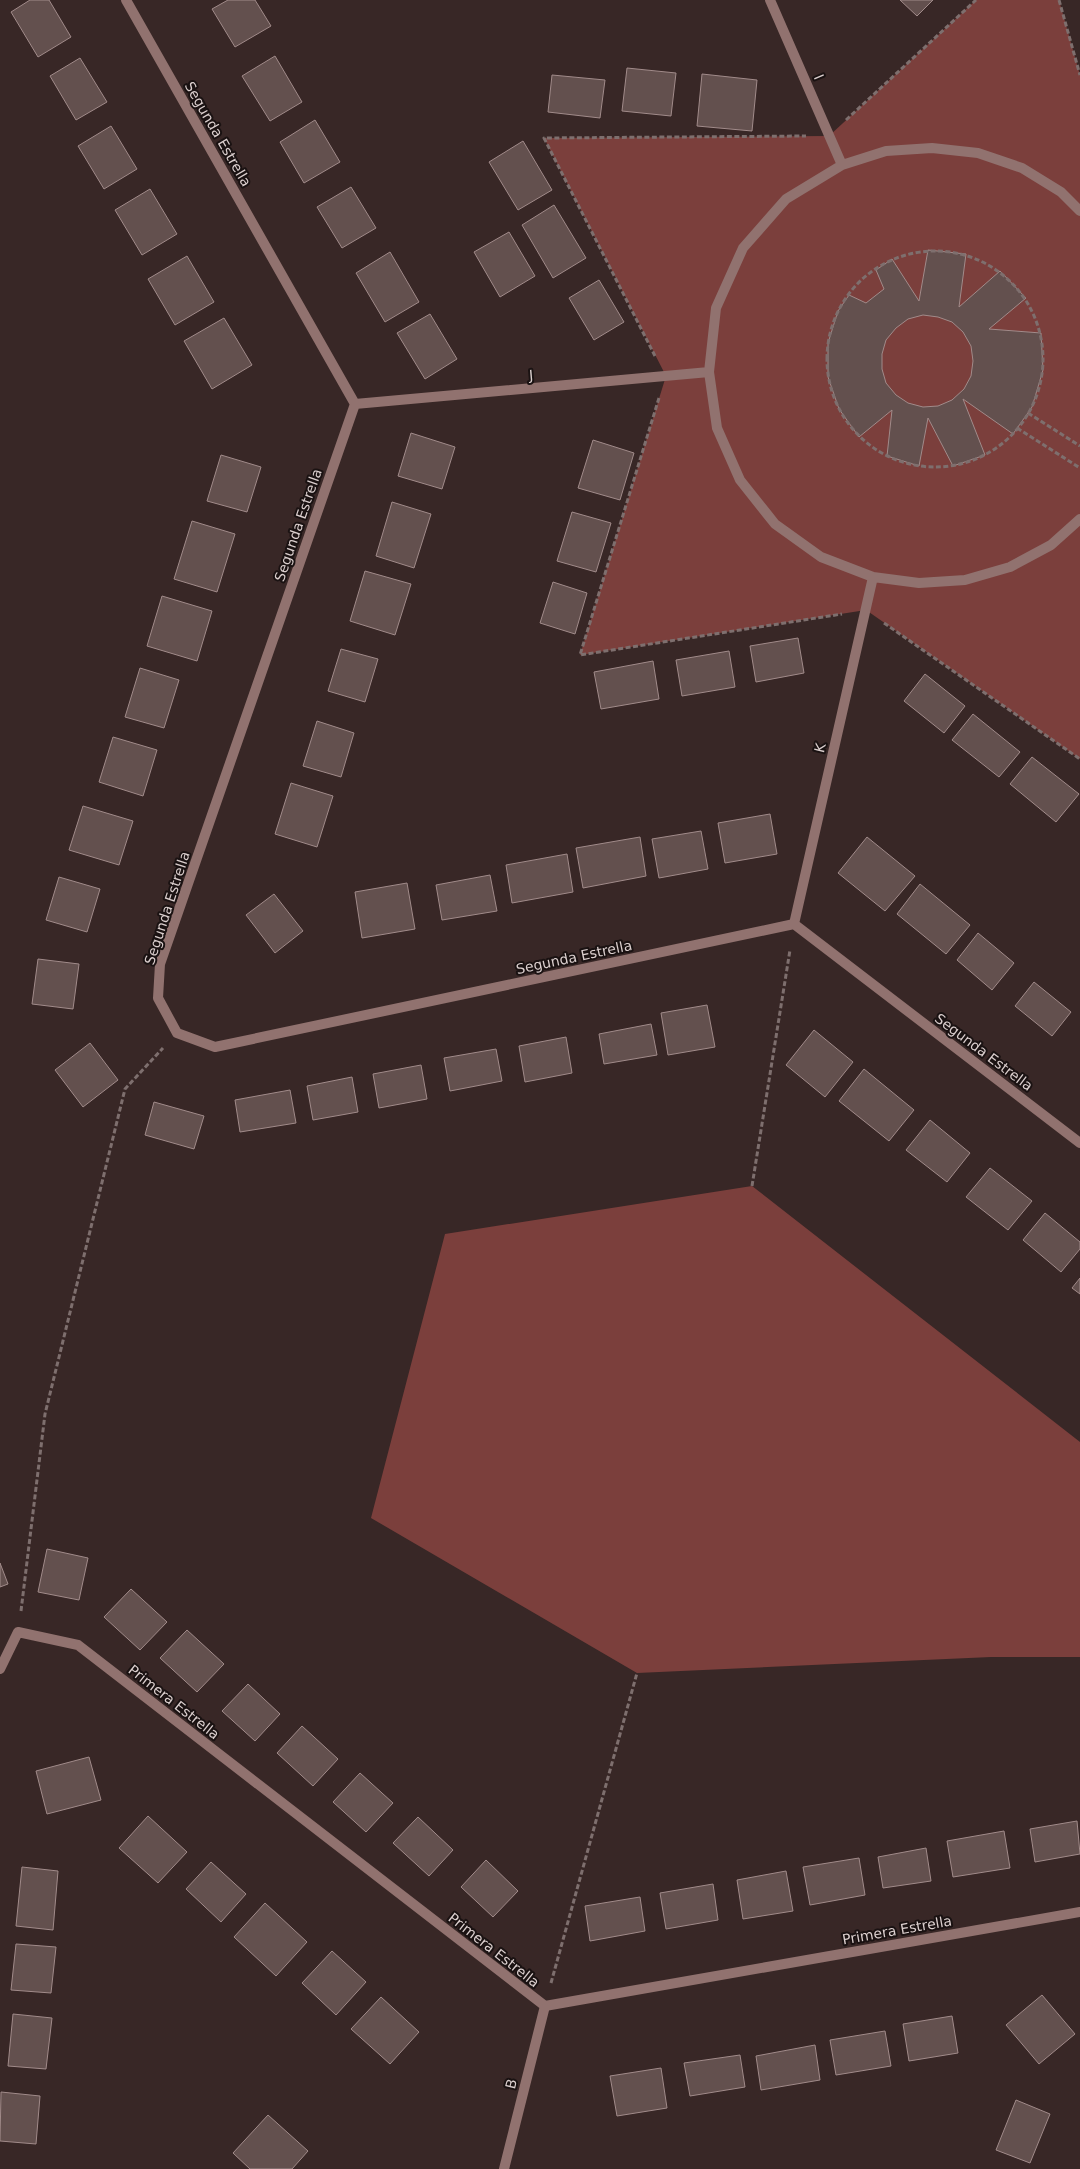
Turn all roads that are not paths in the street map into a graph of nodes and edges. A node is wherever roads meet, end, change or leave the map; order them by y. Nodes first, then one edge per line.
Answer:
1 (126, 0) edge
2 (770, 0) edge
3 (842, 165) junction
4 (1080, 211) edge
5 (709, 372) junction
6 (355, 404) junction
7 (1080, 519) edge
8 (873, 577) junction
9 (794, 924) junction
10 (1080, 1143) edge
11 (0, 1669) edge
12 (1080, 1912) edge
13 (545, 2006) junction
14 (504, 2169) edge

1 - 6 street, Segunda Estrella
2 - 3 street, I
3 - 4 street
3 - 5 street
5 - 6 street, J
5 - 8 street
6 - 9 street, Segunda Estrella
7 - 8 street
8 - 9 street, K
9 - 10 street, Segunda Estrella
11 - 13 street, Primera Estrella
12 - 13 street, Primera Estrella
13 - 14 street, B

